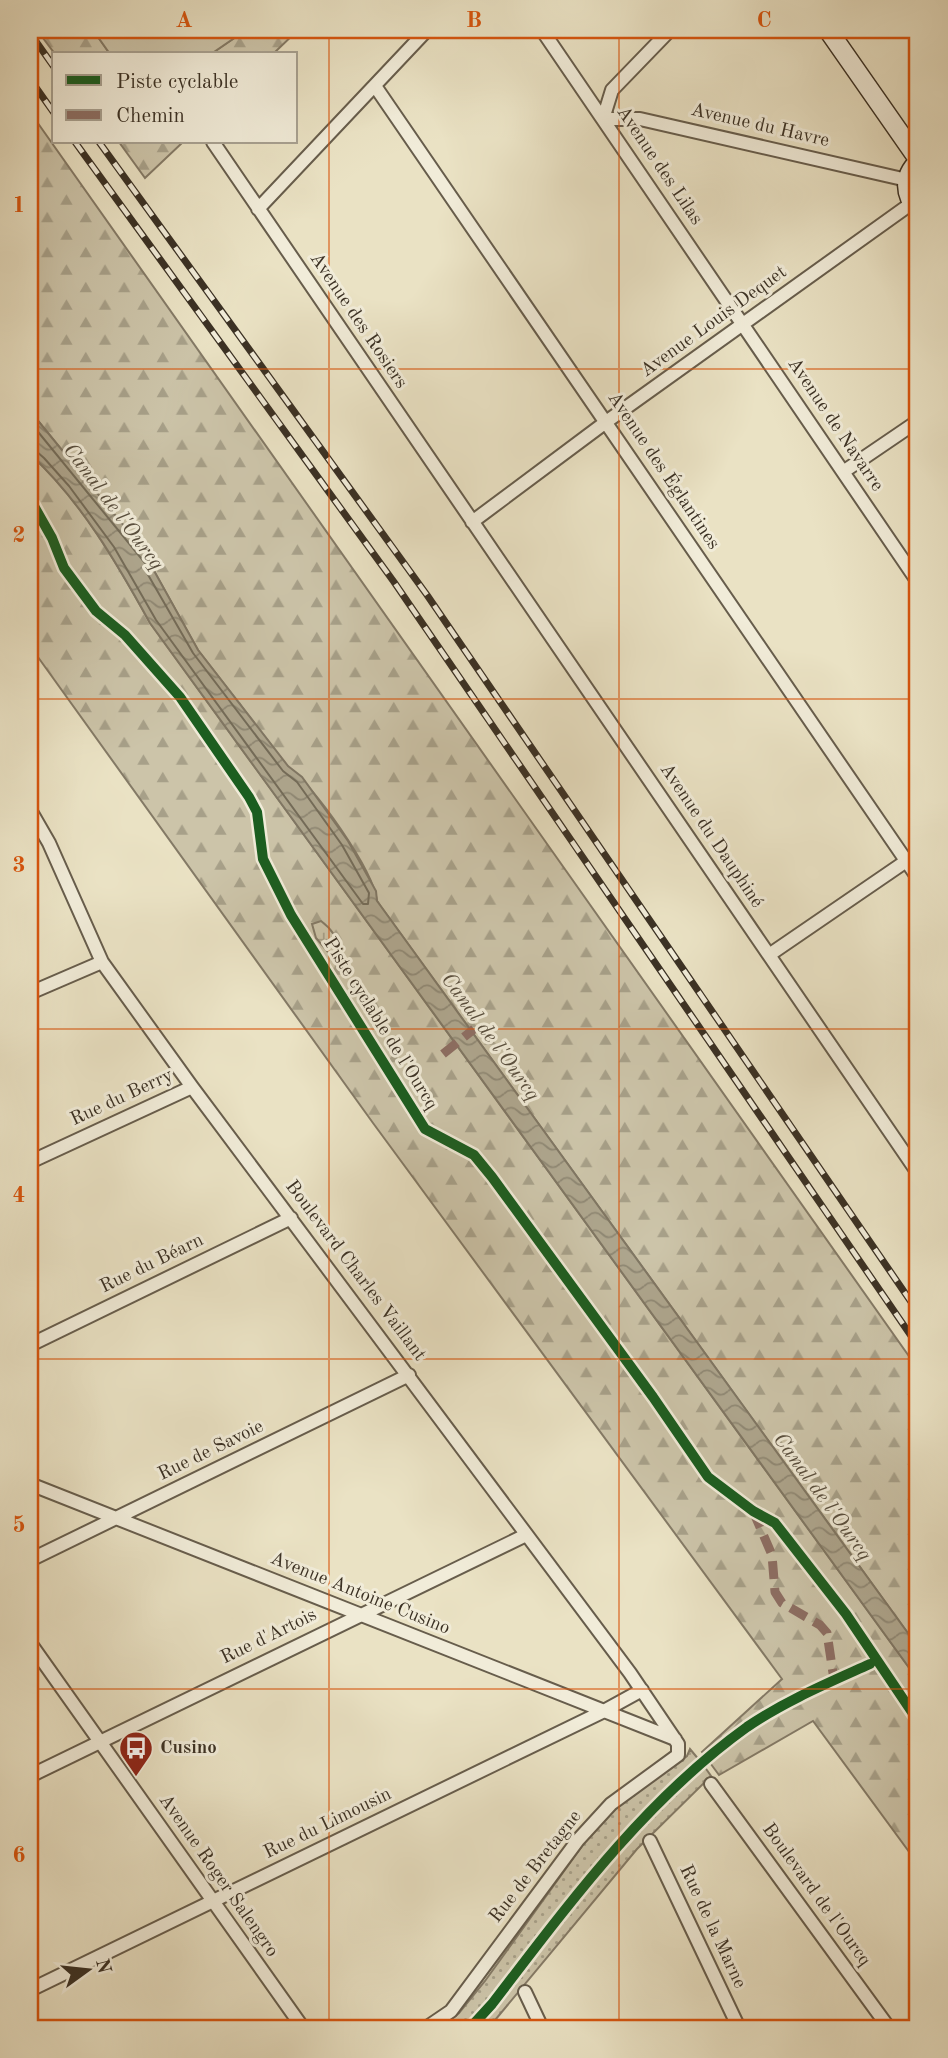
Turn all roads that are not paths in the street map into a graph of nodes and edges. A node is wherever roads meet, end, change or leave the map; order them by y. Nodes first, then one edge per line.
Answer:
1 (427, 30) edge
2 (542, 30) edge
3 (670, 30) edge
4 (828, 30) edge
5 (374, 86) junction
6 (603, 119) junction
7 (214, 144) edge
8 (918, 160) edge
9 (907, 180) junction
10 (915, 206) edge
11 (258, 209) junction
12 (743, 325) junction
13 (918, 421) edge
14 (606, 422) junction
15 (843, 472) junction
16 (471, 522) junction
17 (918, 582) edge
18 (30, 810) edge
19 (36, 830) edge
20 (918, 853) edge
21 (906, 861) junction
22 (918, 878) edge
23 (769, 955) junction
24 (102, 962) junction
25 (30, 993) edge
26 (192, 1087) junction
27 (30, 1162) edge
28 (918, 1173) edge
29 (291, 1218) junction
30 (30, 1345) edge
31 (409, 1375) junction
32 (30, 1483) edge
33 (118, 1519) junction
34 (526, 1535) junction
35 (30, 1560) edge
36 (359, 1614) junction
37 (30, 1643) edge
38 (642, 1690) junction
39 (602, 1712) junction
40 (676, 1740) junction
41 (99, 1742) junction
42 (30, 1776) edge
43 (711, 1784) dead end
44 (650, 1841) dead end
45 (213, 1901) junction
46 (30, 1990) edge
47 (525, 1992) dead end
48 (303, 2028) edge
49 (426, 2028) edge
50 (542, 2028) edge
51 (739, 2028) edge
52 (889, 2028) edge

1 - 5 street
2 - 6 street, Avenue des Lilas
3 - 6 street
4 - 8 street
5 - 11 street
5 - 14 street, Avenue des Églantines
6 - 9 street, Avenue du Havre
6 - 12 street, Avenue des Lilas
7 - 11 street, Avenue des Rosiers
8 - 9 street
9 - 10 street
10 - 12 street, Avenue Louis Dequet
11 - 16 street, Avenue des Rosiers
12 - 14 street, Avenue Louis Dequet
12 - 15 street, Avenue de Navarre
13 - 15 street
14 - 16 street, Avenue Louis Dequet
14 - 21 street, Avenue des Églantines
15 - 17 street, Avenue de Navarre
16 - 23 street, Avenue du Dauphiné
18 - 19 street, Boulevard Charles Vaillant
19 - 24 street, Boulevard Charles Vaillant
20 - 21 street
21 - 22 street, Avenue des Églantines
21 - 23 street
23 - 28 street, Avenue du Dauphiné
24 - 25 street
24 - 26 street, Boulevard Charles Vaillant
26 - 27 street, Rue du Berry
26 - 29 street, Boulevard Charles Vaillant
29 - 30 street, Rue du Béarn
29 - 31 street, Boulevard Charles Vaillant
31 - 33 street, Rue de Savoie
31 - 34 street, Boulevard Charles Vaillant
32 - 33 street, Avenue Antoine Cusino
33 - 35 street, Rue de Savoie
33 - 36 street, Avenue Antoine Cusino
34 - 36 street, Rue d'Artois
34 - 38 street, Boulevard Charles Vaillant
36 - 39 street, Avenue Antoine Cusino
36 - 41 street, Rue d'Artois
37 - 41 street, Avenue Roger Salengro
38 - 39 street, Rue du Limousin
38 - 40 street, Boulevard Charles Vaillant
39 - 40 street, Avenue Antoine Cusino
39 - 45 street, Rue du Limousin
40 - 49 street, Rue de Bretagne
41 - 42 street, Rue d'Artois
41 - 45 street, Avenue Roger Salengro
43 - 52 street, Boulevard de l'Ourcq
44 - 51 street, Rue de la Marne
45 - 46 street, Rue du Limousin
45 - 48 street, Avenue Roger Salengro
47 - 50 street

